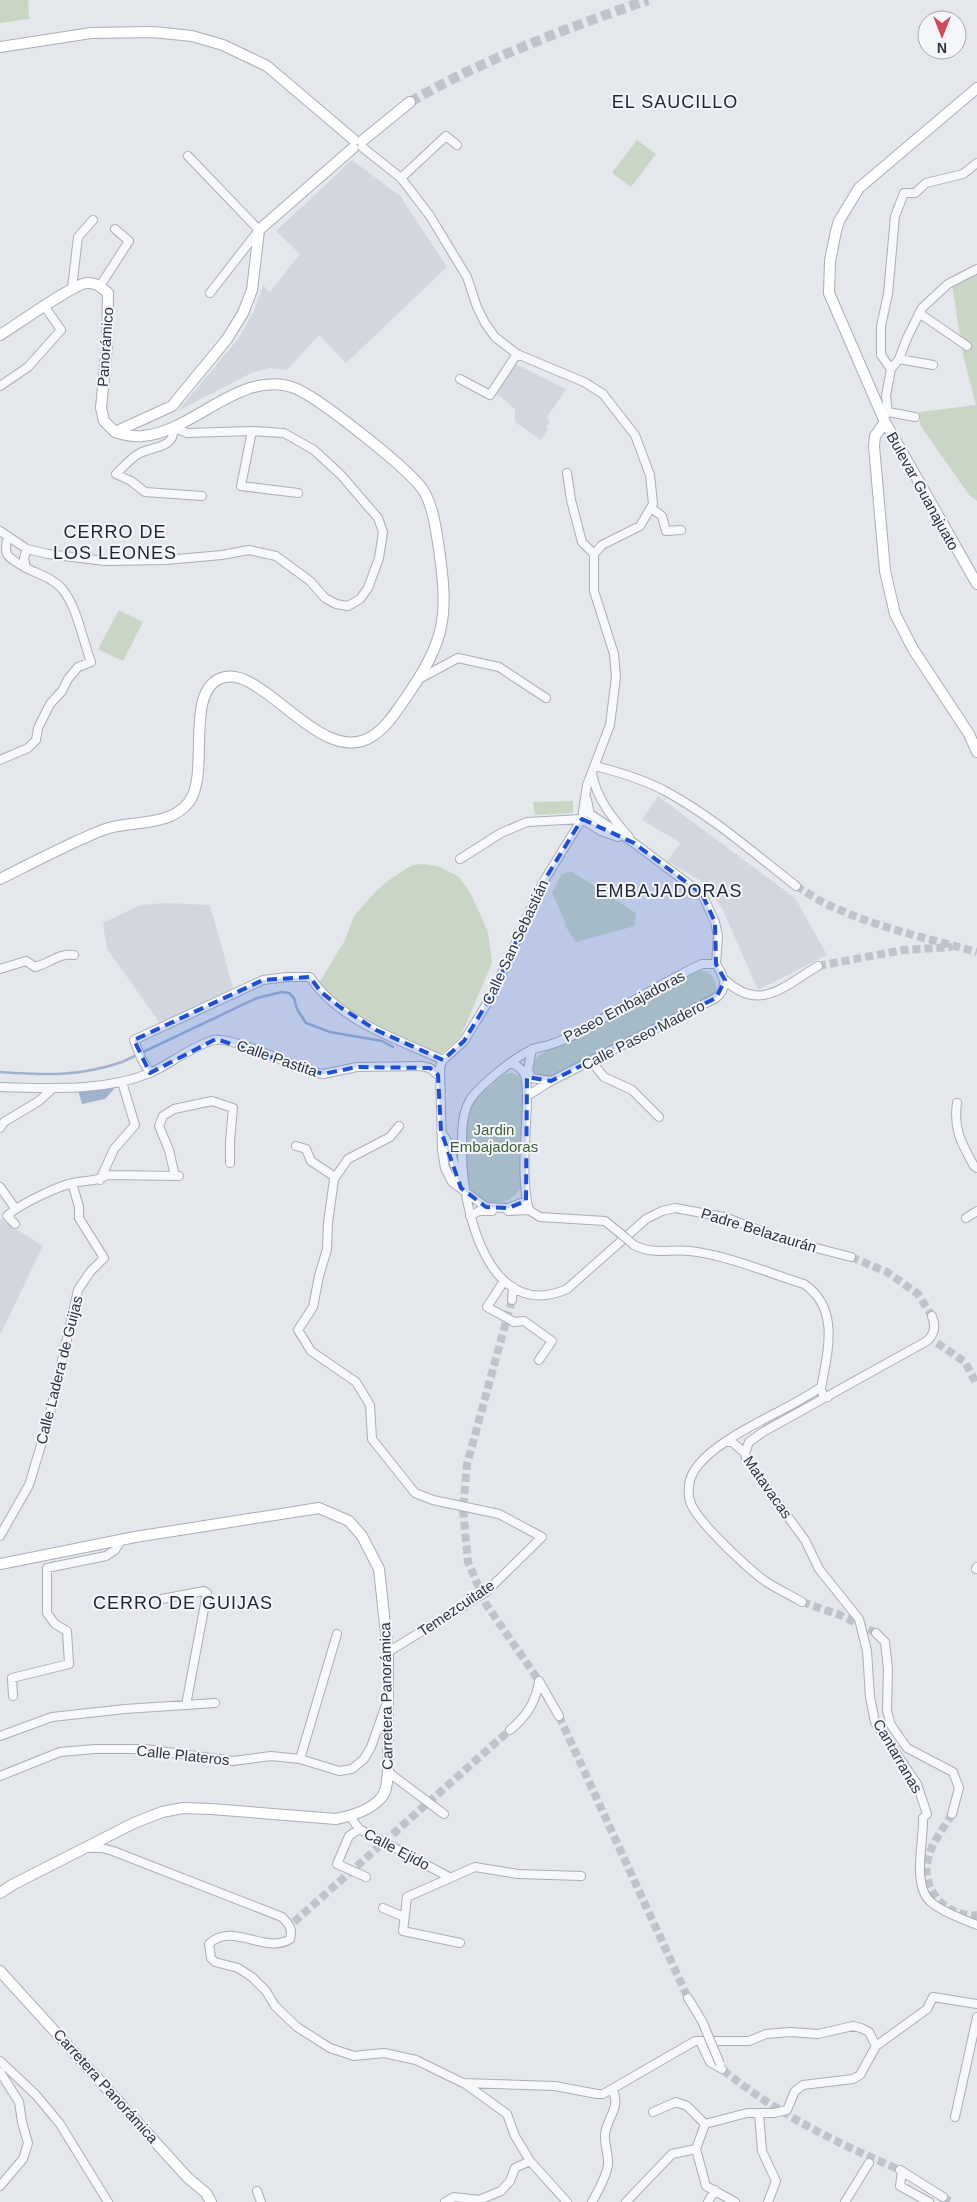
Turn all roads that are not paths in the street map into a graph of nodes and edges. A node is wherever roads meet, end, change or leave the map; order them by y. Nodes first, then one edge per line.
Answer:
1 (0, 47) edge
2 (977, 88) edge
3 (410, 102) tunnel mouth
4 (358, 144) junction
5 (457, 145) dead end
6 (188, 156) dead end
7 (977, 163) edge
8 (401, 178) junction
9 (93, 220) dead end
10 (115, 228) dead end
11 (259, 230) junction
12 (977, 269) edge
13 (100, 286) junction
14 (72, 288) junction
15 (210, 293) dead end
16 (45, 307) junction
17 (920, 313) junction
18 (0, 335) edge
19 (967, 346) dead end
20 (517, 354) junction
21 (899, 358) junction
22 (933, 365) dead end
23 (891, 369) junction
24 (460, 379) dead end
25 (0, 386) edge
26 (885, 417) junction
27 (915, 417) dead end
28 (173, 427) junction
29 (252, 431) junction
30 (115, 432) junction
31 (146, 436) junction
32 (150, 450) junction
33 (567, 473) dead end
34 (298, 493) dead end
35 (202, 496) dead end
36 (651, 508) junction
37 (681, 530) dead end
38 (0, 531) edge
39 (8, 536) junction
40 (27, 549) junction
41 (594, 554) junction
42 (26, 568) junction
43 (977, 584) edge
44 (418, 680) junction
45 (546, 698) dead end
46 (977, 752) edge
47 (0, 760) edge
48 (593, 770) junction
49 (587, 788) junction
50 (582, 819) junction
51 (634, 843) junction
52 (460, 859) dead end
53 (0, 879) edge
54 (796, 886) tunnel mouth
55 (74, 955) dead end
56 (716, 964) junction
57 (818, 966) tunnel mouth
58 (0, 969) edge
59 (725, 980) junction
60 (532, 1049) junction
61 (443, 1060) junction
62 (591, 1061) junction
63 (511, 1063) junction
64 (150, 1072) junction
65 (438, 1075) junction
66 (550, 1081) junction
67 (122, 1082) junction
68 (0, 1087) edge
69 (53, 1088) junction
70 (528, 1096) junction
71 (957, 1103) dead end
72 (659, 1117) dead end
73 (398, 1126) dead end
74 (0, 1128) edge
75 (296, 1146) dead end
76 (230, 1163) dead end
77 (977, 1168) edge
78 (335, 1177) junction
79 (100, 1180) junction
80 (72, 1183) junction
81 (0, 1187) edge
82 (463, 1190) junction
83 (526, 1201) junction
84 (15, 1208) junction
85 (529, 1210) junction
86 (977, 1211) edge
87 (470, 1216) junction
88 (966, 1218) dead end
89 (15, 1224) dead end
90 (851, 1257) tunnel mouth
91 (504, 1282) junction
92 (513, 1288) junction
93 (512, 1300) tunnel mouth
94 (932, 1316) tunnel mouth
95 (539, 1360) dead end
96 (821, 1387) junction
97 (828, 1396) junction
98 (726, 1442) junction
99 (745, 1452) junction
100 (0, 1516) edge
101 (8, 1521) junction
102 (0, 1536) edge
103 (121, 1540) junction
104 (805, 1540) joint
105 (0, 1564) edge
106 (162, 1599) dead end
107 (802, 1602) tunnel mouth
108 (876, 1633) tunnel mouth
109 (337, 1634) dead end
110 (388, 1652) junction
111 (13, 1696) dead end
112 (215, 1703) dead end
113 (387, 1703) junction
114 (186, 1705) junction
115 (559, 1716) tunnel mouth
116 (510, 1730) tunnel mouth
117 (0, 1736) edge
118 (300, 1759) junction
119 (388, 1772) junction
120 (0, 1776) edge
121 (444, 1814) dead end
122 (952, 1814) tunnel mouth
123 (350, 1816) junction
124 (359, 1829) junction
125 (86, 1848) junction
126 (580, 1876) dead end
127 (366, 1877) dead end
128 (449, 1877) junction
129 (0, 1893) edge
130 (383, 1908) dead end
131 (404, 1917) junction
132 (977, 1926) edge
133 (460, 1944) dead end
134 (0, 1971) edge
135 (688, 1998) tunnel mouth
136 (977, 2004) edge
137 (977, 2017) edge
138 (700, 2041) junction
139 (876, 2046) junction
140 (0, 2061) edge
141 (0, 2072) edge
142 (463, 2083) junction
143 (612, 2089) junction
144 (653, 2112) dead end
145 (759, 2113) junction
146 (955, 2117) dead end
147 (705, 2124) junction
148 (696, 2149) junction
149 (530, 2160) junction
150 (869, 2164) dead end
151 (0, 2186) edge
152 (715, 2190) junction
153 (258, 2191) dead end
154 (943, 2197) dead end
155 (479, 2201) edge
156 (108, 2202) edge
157 (210, 2202) edge
158 (260, 2202) edge
159 (446, 2202) edge
160 (566, 2202) edge
161 (592, 2202) edge
162 (626, 2202) edge
163 (708, 2202) edge
164 (735, 2202) edge
165 (768, 2202) edge
166 (845, 2202) edge
167 (929, 2202) edge

1 - 4 street
2 - 26 street
3 - 4 street
4 - 8 street
4 - 11 street
5 - 8 street
6 - 11 street
7 - 23 street
8 - 20 street
9 - 14 street
10 - 13 street
11 - 15 street
11 - 30 street
12 - 17 street
13 - 14 street, Panorámico
13 - 30 street, Panorámico
14 - 16 street, Panorámico
16 - 18 street, Panorámico
16 - 25 street
17 - 19 street
17 - 21 street
20 - 24 street
20 - 36 street
21 - 22 street
21 - 23 street
23 - 26 street
26 - 27 street
26 - 43 street, Bulevar Guanajuato
26 - 46 street
28 - 29 street
28 - 31 street
28 - 32 street
28 - 44 street
29 - 34 street
29 - 40 street
30 - 31 street
31 - 32 street
32 - 35 street
33 - 41 street
36 - 37 street
36 - 41 street
38 - 39 street
39 - 40 street
39 - 42 street
40 - 42 street
41 - 48 street
42 - 47 street
44 - 45 street
44 - 53 street
48 - 49 street
48 - 51 street
48 - 54 street
49 - 50 street
49 - 51 street
50 - 51 street
50 - 52 street
50 - 61 street, Calle San Sebastián
51 - 56 street
55 - 58 street
56 - 59 street
56 - 60 street, Paseo Embajadoras
57 - 59 street
59 - 62 street, Calle Paseo Madero
60 - 63 street, Paseo Embajadoras
60 - 66 street
61 - 64 street
61 - 65 street
62 - 66 street, Calle Paseo Madero
62 - 72 street
63 - 70 street
63 - 82 street, Paseo Embajadoras
64 - 65 street, Calle Pastita
64 - 67 street, Calle Pastita
65 - 82 street
66 - 70 street, Calle Paseo Madero
67 - 69 street, Calle Pastita
67 - 79 street
68 - 69 street, Calle Pastita
69 - 74 street
70 - 83 street
71 - 77 street
73 - 78 street
75 - 78 street
76 - 79 street
78 - 110 street, Temezcuitate
79 - 80 street
80 - 84 street
80 - 101 street, Calle Ladera de Guijas
81 - 84 street
82 - 83 street
82 - 87 street, Paseo Embajadoras
83 - 85 street
84 - 89 street
85 - 87 street
85 - 96 street, bridge
86 - 88 street
87 - 91 street, Padre Belazaurán
90 - 92 street, Padre Belazaurán
91 - 92 street, Padre Belazaurán
91 - 95 street
92 - 93 street
94 - 97 street
96 - 97 street
96 - 98 street
97 - 99 street
98 - 99 street, Matavacas
98 - 107 street
99 - 104 street, Matavacas
100 - 101 street
101 - 102 street, Calle Ladera de Guijas
103 - 105 street, Carretera Panorámica
103 - 110 street, Carretera Panorámica
103 - 111 street
104 - 132 street, Cantarranas
106 - 114 street
108 - 122 street
109 - 118 street
110 - 113 street, Carretera Panorámica
112 - 114 street
113 - 118 street, Calle Plateros
113 - 119 street, Carretera Panorámica
114 - 117 street
115 - 116 street
118 - 120 street, Calle Plateros
119 - 121 street
119 - 123 street, Carretera Panorámica
123 - 124 street, Calle Ejido
123 - 125 street, Carretera Panorámica
124 - 127 street
124 - 128 street, Calle Ejido
125 - 129 street, Carretera Panorámica
125 - 142 street
126 - 128 street
128 - 131 street
130 - 131 street
131 - 133 street
134 - 157 street, Carretera Panorámica
135 - 138 street, bridge
136 - 139 street
137 - 146 street
138 - 139 street
138 - 143 street
139 - 145 street
140 - 156 street
141 - 151 street
142 - 143 street
142 - 149 street
143 - 161 street
144 - 147 street
145 - 147 street
145 - 165 street
147 - 148 street
148 - 152 street
148 - 162 street
149 - 155 street
149 - 160 street
150 - 166 street
152 - 163 street
152 - 164 street
153 - 158 street
154 - 167 street
155 - 159 street

